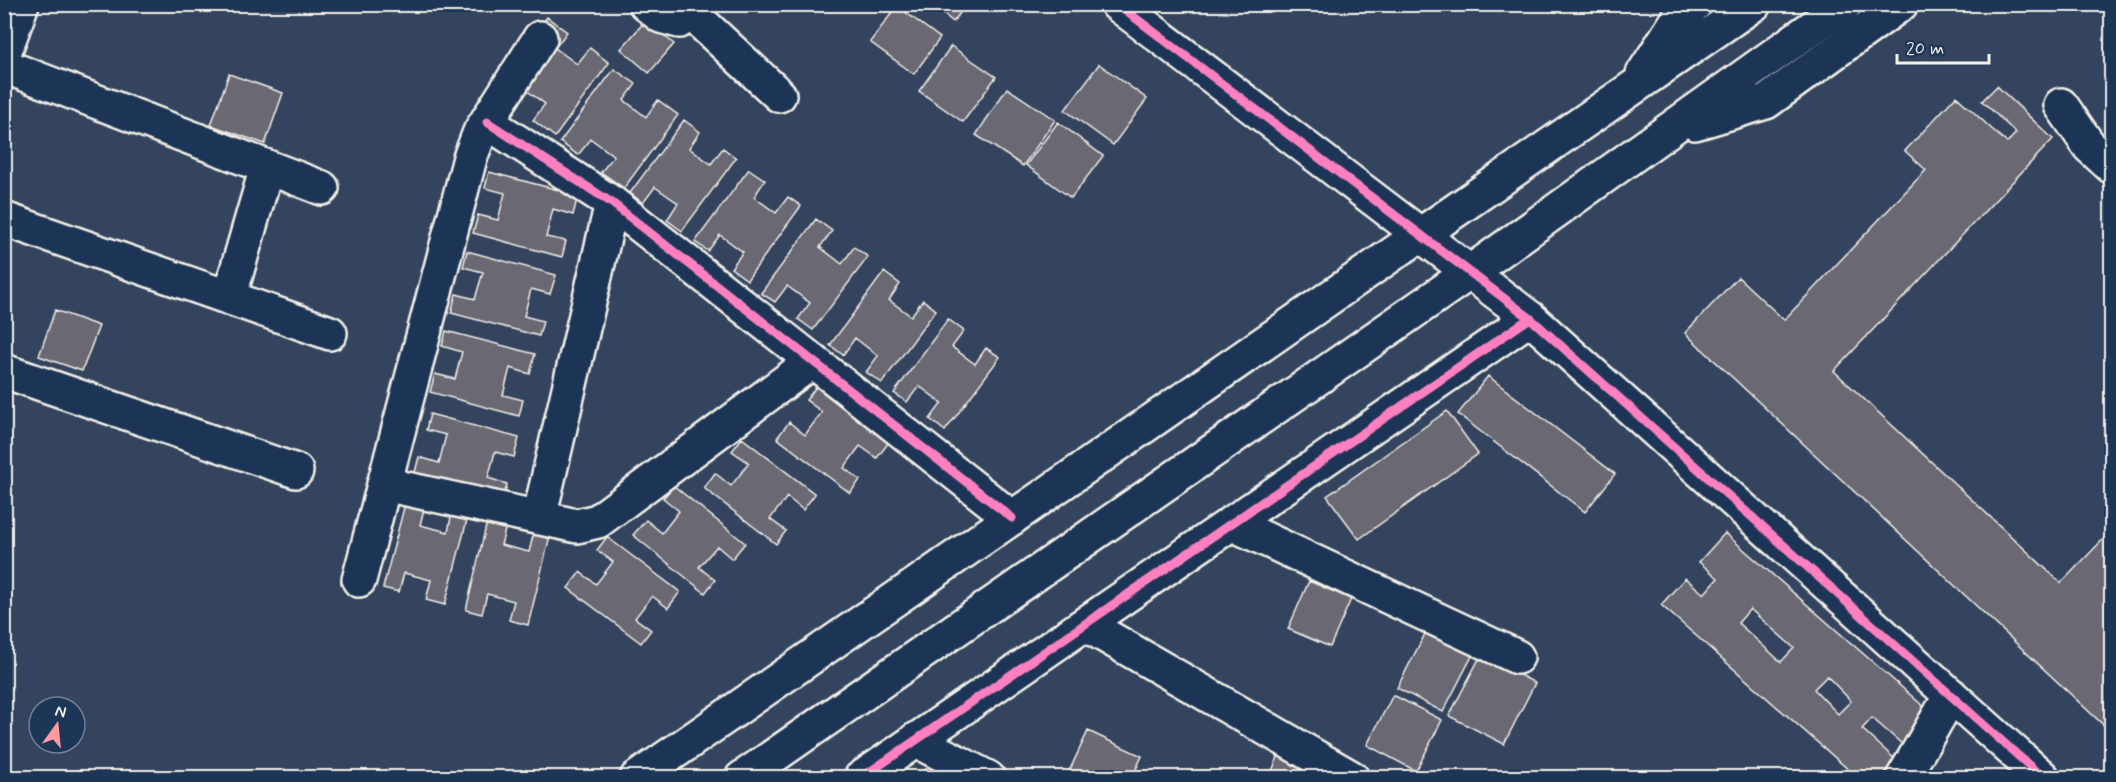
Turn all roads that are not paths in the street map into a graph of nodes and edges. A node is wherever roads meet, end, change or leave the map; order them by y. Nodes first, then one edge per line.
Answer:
1 (22, 4) edge
2 (646, 4) edge
3 (1117, 4) edge
4 (1695, 4) edge
5 (1754, 4) edge
6 (1845, 4) edge
7 (1901, 4) edge
8 (693, 8) edge
9 (540, 38) dead end
10 (4, 53) edge
11 (4, 66) edge
12 (1634, 88) junction
13 (779, 95) dead end
14 (487, 122) junction
15 (1669, 131) junction
16 (2112, 135) edge
17 (267, 167) junction
18 (2112, 167) edge
19 (322, 188) dead end
20 (612, 203) junction
21 (4, 219) edge
22 (1420, 235) junction
23 (1469, 273) junction
24 (229, 298) junction
25 (1530, 318) junction
26 (330, 333) dead end
27 (813, 361) junction
28 (4, 371) edge
29 (296, 471) dead end
30 (384, 484) junction
31 (539, 518) junction
32 (1012, 518) junction
33 (1231, 523) junction
34 (359, 580) dead end
35 (1085, 624) junction
36 (1516, 657) dead end
37 (1951, 695) junction
38 (915, 740) junction
39 (637, 777) edge
40 (742, 777) edge
41 (861, 777) edge
42 (988, 777) edge
43 (1352, 777) edge
44 (1903, 777) edge
45 (2043, 777) edge

1 - 10 main road
2 - 8 main road
3 - 22 main road
4 - 12 main road
5 - 12 main road
6 - 15 main road
7 - 15 main road
8 - 13 main road
9 - 14 main road
11 - 17 main road
12 - 22 main road
14 - 20 main road
14 - 30 main road
15 - 23 main road
16 - 18 main road
17 - 19 main road
17 - 24 main road
20 - 27 main road
20 - 31 main road
21 - 24 main road
22 - 23 main road
22 - 32 main road
23 - 25 main road
23 - 40 main road
24 - 26 main road
25 - 33 main road
25 - 37 main road
27 - 31 main road
27 - 32 main road
28 - 29 main road
30 - 31 main road
30 - 34 main road
32 - 39 main road
33 - 35 main road
33 - 36 main road
35 - 38 main road
35 - 43 main road
37 - 44 main road
37 - 45 main road
38 - 41 main road
38 - 42 main road

